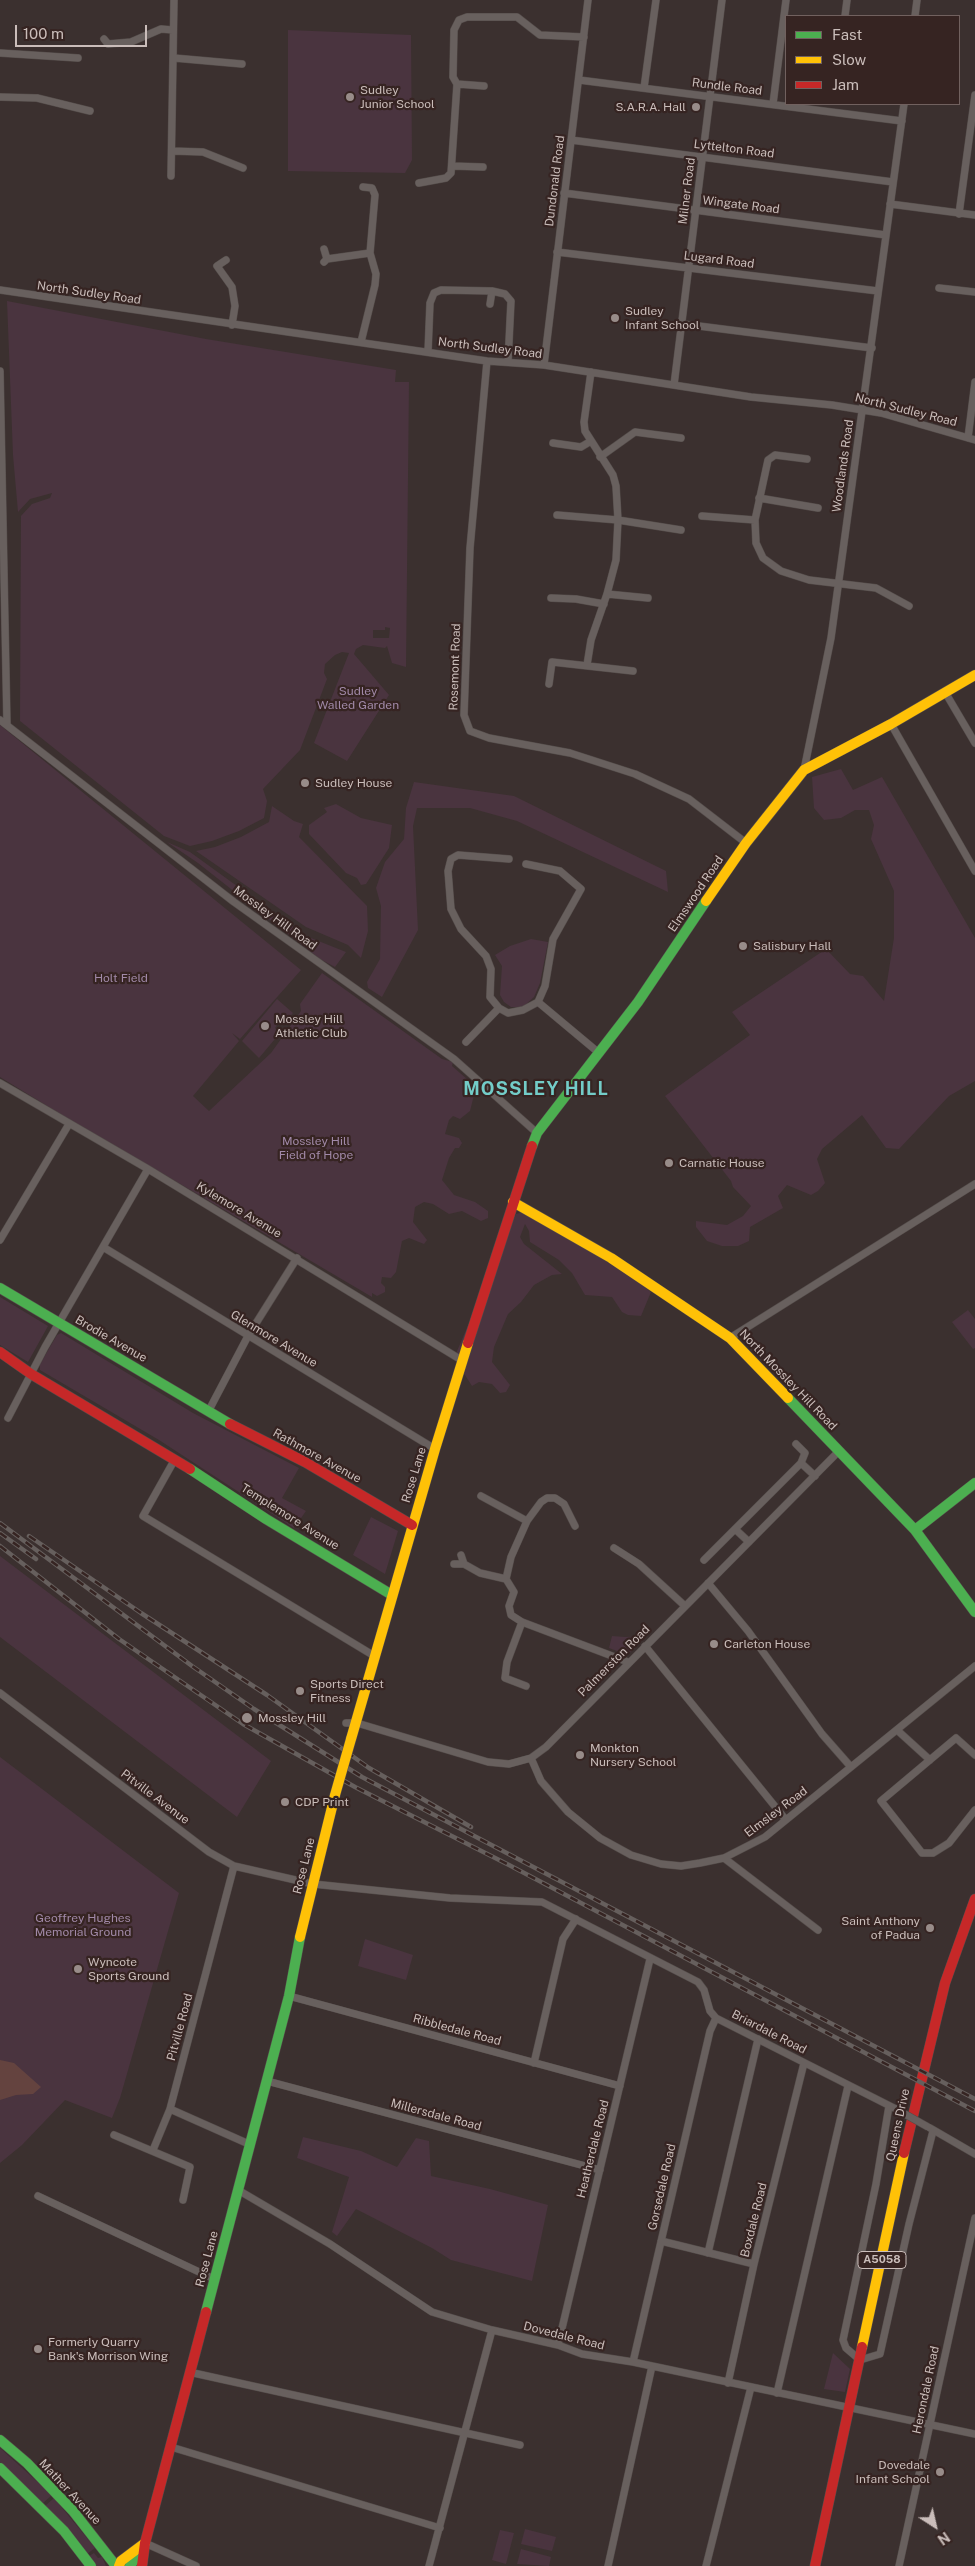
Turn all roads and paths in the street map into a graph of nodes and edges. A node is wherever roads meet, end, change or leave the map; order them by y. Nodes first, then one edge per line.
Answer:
1 (174, 0) edge
2 (588, 0) edge
3 (656, 0) edge
4 (722, 0) edge
5 (786, 0) edge
6 (847, 0) edge
7 (917, 0) edge
8 (845, 15) edge
9 (915, 15) edge
10 (173, 30) junction
11 (584, 37) junction
12 (104, 39) dead end
13 (0, 53) edge
14 (78, 58) dead end
15 (174, 58) junction
16 (242, 64) dead end
17 (579, 80) junction
18 (457, 84) junction
19 (484, 86) dead end
20 (644, 88) junction
21 (975, 95) edge
22 (710, 96) junction
23 (0, 97) edge
24 (773, 104) junction
25 (834, 105) edge
26 (904, 105) edge
27 (90, 111) dead end
28 (833, 112) junction
29 (902, 121) junction
30 (571, 140) junction
31 (172, 151) junction
32 (703, 157) junction
33 (452, 166) junction
34 (483, 167) dead end
35 (243, 168) dead end
36 (171, 176) dead end
37 (419, 182) dead end
38 (893, 182) junction
39 (363, 187) dead end
40 (564, 193) junction
41 (890, 204) junction
42 (696, 210) junction
43 (959, 214) junction
44 (975, 215) edge
45 (886, 235) junction
46 (324, 249) dead end
47 (557, 252) junction
48 (370, 253) junction
49 (226, 260) dead end
50 (689, 267) junction
51 (939, 288) dead end
52 (0, 290) edge
53 (492, 291) junction
54 (878, 291) junction
55 (975, 292) edge
56 (490, 304) dead end
57 (683, 324) junction
58 (232, 325) junction
59 (361, 342) junction
60 (872, 348) junction
61 (428, 352) junction
62 (487, 361) junction
63 (508, 362) junction
64 (544, 365) junction
65 (0, 371) edge
66 (591, 372) junction
67 (975, 382) edge
68 (674, 385) junction
69 (863, 410) junction
70 (681, 438) dead end
71 (972, 439) edge
72 (591, 442) junction
73 (553, 443) dead end
74 (600, 457) junction
75 (807, 459) dead end
76 (759, 498) junction
77 (818, 508) dead end
78 (557, 515) dead end
79 (702, 516) dead end
80 (618, 520) junction
81 (755, 520) junction
82 (680, 530) dead end
83 (838, 583) junction
84 (608, 594) junction
85 (551, 598) dead end
86 (648, 598) dead end
87 (604, 604) junction
88 (909, 606) dead end
89 (587, 665) junction
90 (633, 672) dead end
91 (975, 675) edge
92 (549, 684) dead end
93 (946, 692) junction
94 (0, 720) edge
95 (891, 724) junction
96 (7, 725) junction
97 (975, 744) edge
98 (804, 770) junction
99 (746, 844) junction
100 (509, 859) dead end
101 (526, 864) dead end
102 (975, 871) edge
103 (538, 1002) junction
104 (499, 1008) junction
105 (466, 1042) dead end
106 (599, 1053) junction
107 (0, 1083) edge
108 (69, 1124) junction
109 (537, 1133) junction
110 (148, 1169) junction
111 (975, 1184) edge
112 (512, 1202) junction
113 (0, 1240) edge
114 (103, 1247) junction
115 (297, 1258) junction
116 (0, 1288) edge
117 (60, 1324) junction
118 (248, 1336) junction
119 (730, 1338) junction
120 (0, 1352) edge
121 (463, 1362) junction
122 (31, 1374) junction
123 (208, 1412) junction
124 (8, 1418) dead end
125 (796, 1444) dead end
126 (435, 1449) junction
127 (839, 1451) junction
128 (175, 1459) junction
129 (801, 1463) junction
130 (815, 1476) junction
131 (975, 1483) edge
132 (481, 1496) dead end
133 (527, 1521) junction
134 (412, 1525) junction
135 (575, 1526) dead end
136 (735, 1529) junction
137 (915, 1530) junction
138 (749, 1542) junction
139 (614, 1548) dead end
140 (461, 1555) dead end
141 (704, 1560) dead end
142 (454, 1564) dead end
143 (464, 1564) junction
144 (506, 1578) junction
145 (708, 1583) junction
146 (392, 1595) junction
147 (685, 1606) junction
148 (975, 1612) edge
149 (522, 1622) junction
150 (645, 1646) junction
151 (376, 1657) junction
152 (628, 1662) junction
153 (975, 1666) edge
154 (526, 1686) dead end
155 (0, 1693) edge
156 (351, 1723) junction
157 (897, 1730) junction
158 (975, 1755) edge
159 (531, 1758) junction
160 (930, 1760) junction
161 (852, 1767) junction
162 (975, 1810) edge
163 (786, 1820) junction
164 (724, 1858) junction
165 (234, 1866) junction
166 (313, 1884) junction
167 (975, 1899) edge
168 (542, 1902) joint
169 (576, 1919) junction
170 (818, 1930) dead end
171 (650, 1959) junction
172 (289, 1996) junction
173 (716, 2018) junction
174 (758, 2039) junction
175 (534, 2063) junction
176 (804, 2063) junction
177 (267, 2081) junction
178 (620, 2086) junction
179 (848, 2086) junction
180 (893, 2108) junction
181 (170, 2109) junction
182 (930, 2129) junction
183 (114, 2135) dead end
184 (251, 2145) junction
185 (153, 2150) junction
186 (975, 2154) edge
187 (600, 2170) junction
188 (238, 2190) junction
189 (38, 2196) dead end
190 (183, 2200) dead end
191 (975, 2218) edge
192 (661, 2241) junction
193 (708, 2253) junction
194 (754, 2264) junction
195 (214, 2280) junction
196 (492, 2330) junction
197 (558, 2345) junction
198 (860, 2360) junction
199 (633, 2362) junction
200 (652, 2366) junction
201 (189, 2372) junction
202 (728, 2383) junction
203 (751, 2388) junction
204 (777, 2393) junction
205 (849, 2407) junction
206 (931, 2425) junction
207 (466, 2432) junction
208 (975, 2434) edge
209 (0, 2440) edge
210 (520, 2445) dead end
211 (171, 2447) junction
212 (0, 2468) edge
213 (440, 2528) junction
214 (145, 2543) junction
215 (91, 2566) edge
216 (117, 2566) edge
217 (130, 2566) edge
218 (142, 2566) edge
219 (196, 2566) edge
220 (429, 2566) edge
221 (608, 2566) edge
222 (706, 2566) edge
223 (815, 2566) edge
224 (899, 2566) edge

1 - 10 street
2 - 11 street, Dundonald Road
3 - 20 street
4 - 22 street, Milner Road
5 - 24 street
6 - 8 street
7 - 9 street
10 - 12 street
10 - 15 street
11 - 17 street, Dundonald Road
11 - 18 street
13 - 14 street
15 - 16 street
15 - 31 street
17 - 20 street, Rundle Road
17 - 30 street, Dundonald Road
18 - 19 street
18 - 33 street
20 - 22 street, Rundle Road
21 - 43 street
22 - 24 street, Rundle Road
22 - 32 street, Milner Road
23 - 27 street
24 - 28 street, Rundle Road
25 - 28 street
26 - 29 street, Woodlands Road
28 - 29 street, Rundle Road
29 - 38 street, Woodlands Road
30 - 32 street, Lyttelton Road
30 - 40 street, Dundonald Road
31 - 35 street
31 - 36 street
32 - 38 street, Lyttelton Road
32 - 42 street, Milner Road
33 - 34 street
33 - 37 street
38 - 41 street, Woodlands Road
39 - 48 street
40 - 42 street, Wingate Road
40 - 47 street, Dundonald Road
41 - 43 street
41 - 45 street, Woodlands Road
42 - 45 street, Wingate Road
42 - 50 street, Milner Road
43 - 44 street
45 - 54 street, Woodlands Road
46 - 48 street
47 - 50 street, Lugard Road
47 - 64 street, Dundonald Road
48 - 59 street
49 - 58 street
50 - 54 street, Lugard Road
50 - 57 street, Milner Road
51 - 55 street
52 - 58 street, North Sudley Road
53 - 56 street
53 - 61 street
53 - 63 street
54 - 60 street, Woodlands Road
57 - 60 street
57 - 68 street, Milner Road
58 - 59 street, North Sudley Road
59 - 61 street, North Sudley Road
60 - 69 street, Woodlands Road
61 - 62 street, North Sudley Road
62 - 63 street, North Sudley Road
62 - 99 street, Rosemont Road
63 - 64 street, North Sudley Road
64 - 66 street, North Sudley Road
65 - 96 street
66 - 68 street, North Sudley Road
66 - 72 street
67 - 71 street
68 - 69 street, North Sudley Road
69 - 71 street, North Sudley Road
69 - 83 street, Woodlands Road
70 - 74 street
72 - 73 street
72 - 74 street
74 - 80 street
75 - 76 street
76 - 77 street
76 - 81 street
78 - 80 street
79 - 81 street
80 - 82 street
80 - 84 street
81 - 83 street
83 - 88 street
83 - 98 street, Woodlands Road
84 - 86 street
84 - 87 street
85 - 87 street
87 - 89 street
89 - 90 street
89 - 92 street
91 - 93 street, Elmswood Road
93 - 95 street, Elmswood Road
93 - 97 street
94 - 96 street, Mossley Hill Road
95 - 98 street, Elmswood Road
95 - 102 street
96 - 109 street, Mossley Hill Road
98 - 99 street, Elmswood Road
99 - 106 street, Elmswood Road
100 - 104 street
101 - 103 street
103 - 104 street
103 - 106 street
104 - 105 street
106 - 109 street, Elmswood Road
107 - 108 street, Kylemore Avenue
108 - 110 street, Kylemore Avenue
108 - 113 street
109 - 112 street, Elmswood Road
110 - 114 street
110 - 115 street, Kylemore Avenue
111 - 119 street
112 - 119 street, North Mossley Hill Road
112 - 121 street, Rose Lane
114 - 117 street
114 - 118 street, Glenmore Avenue
115 - 118 street
115 - 121 street, Kylemore Avenue
116 - 117 street, Brodie Avenue
117 - 122 street
117 - 123 street, Brodie Avenue
118 - 123 street
118 - 126 street, Glenmore Avenue
119 - 127 street, North Mossley Hill Road
120 - 122 street
121 - 126 street, Rose Lane
122 - 124 street
122 - 128 street
123 - 134 street, Rathmore Avenue
125 - 129 street
126 - 134 street, Rose Lane
127 - 130 street, Palmerston Road
127 - 137 street, North Mossley Hill Road
128 - 146 street, Templemore Avenue
128 - 151 street
129 - 130 street
129 - 136 street
130 - 138 street, Palmerston Road
131 - 137 street
132 - 133 street
133 - 135 street
133 - 144 street
134 - 146 street, Rose Lane
136 - 138 street
136 - 141 street
137 - 148 street, North Mossley Hill Road
138 - 145 street, Palmerston Road
139 - 147 street
140 - 143 street
142 - 143 street
143 - 144 street
144 - 149 street
145 - 147 street, Palmerston Road
145 - 161 street
146 - 151 street, Rose Lane
147 - 150 street, Palmerston Road
149 - 152 street
149 - 154 street
150 - 152 street, Palmerston Road
150 - 163 street
151 - 156 street, Rose Lane
152 - 159 street, Palmerston Road
153 - 157 street, Elmsley Road
155 - 165 street, Pitville Avenue
156 - 159 street, Palmerston Road
156 - 166 street, Rose Lane, bridge
157 - 160 street
157 - 161 street, Elmsley Road
158 - 160 street
159 - 164 street, Elmsley Road
160 - 162 street
161 - 163 street, Elmsley Road
163 - 164 street, Elmsley Road
164 - 170 street
165 - 166 street, Pitville Avenue
165 - 181 street, Pitville Road
166 - 168 street, Pitville Avenue
166 - 172 street, Rose Lane
167 - 198 street, Queens Drive / A5058
168 - 169 street, Briardale Road
169 - 171 street, Briardale Road
169 - 175 street
171 - 173 street, Briardale Road
171 - 178 street, Heatherdale Road
172 - 175 street, Ribbledale Road
172 - 177 street, Rose Lane
173 - 174 street, Briardale Road
173 - 192 street, Gorsedale Road
174 - 176 street, Briardale Road
174 - 193 street
175 - 178 street, Ribbledale Road
176 - 179 street, Briardale Road
176 - 194 street, Boxdale Road
177 - 184 street, Rose Lane
177 - 187 street, Millersdale Road
178 - 187 street, Heatherdale Road
179 - 180 street, Briardale Road
179 - 204 street
180 - 182 street, Briardale Road, bridge
180 - 198 street, Queens Drive
181 - 184 street
181 - 185 street, Pitville Road
182 - 186 street, Briardale Road
182 - 198 street
183 - 185 street
184 - 188 street, Rose Lane
185 - 190 street
187 - 197 street, Heatherdale Road
188 - 195 street, Rose Lane
188 - 196 street, Dovedale Road
189 - 195 street
191 - 206 street, Herondale Road
192 - 193 street
192 - 199 street, Gorsedale Road
193 - 194 street
194 - 202 street, Boxdale Road
195 - 201 street, Rose Lane
196 - 197 street, Dovedale Road
196 - 207 street
197 - 199 street, Dovedale Road
198 - 205 street, Queens Drive / A5058
199 - 200 street, Dovedale Road
200 - 202 street, Dovedale Road
200 - 221 street
201 - 207 street
201 - 211 street, Rose Lane
202 - 203 street, Dovedale Road
203 - 204 street, Dovedale Road
203 - 222 street
204 - 205 street, Dovedale Road
205 - 206 street, Dovedale Road
205 - 223 street, Queens Drive / A5058
206 - 208 street, Dovedale Road
206 - 224 street, Herondale Road
207 - 210 street
207 - 213 street
209 - 216 street, Mather Avenue
211 - 213 street
211 - 214 street, Rose Lane
212 - 215 street
213 - 220 street
214 - 216 street
214 - 217 street
214 - 218 street
214 - 219 street

